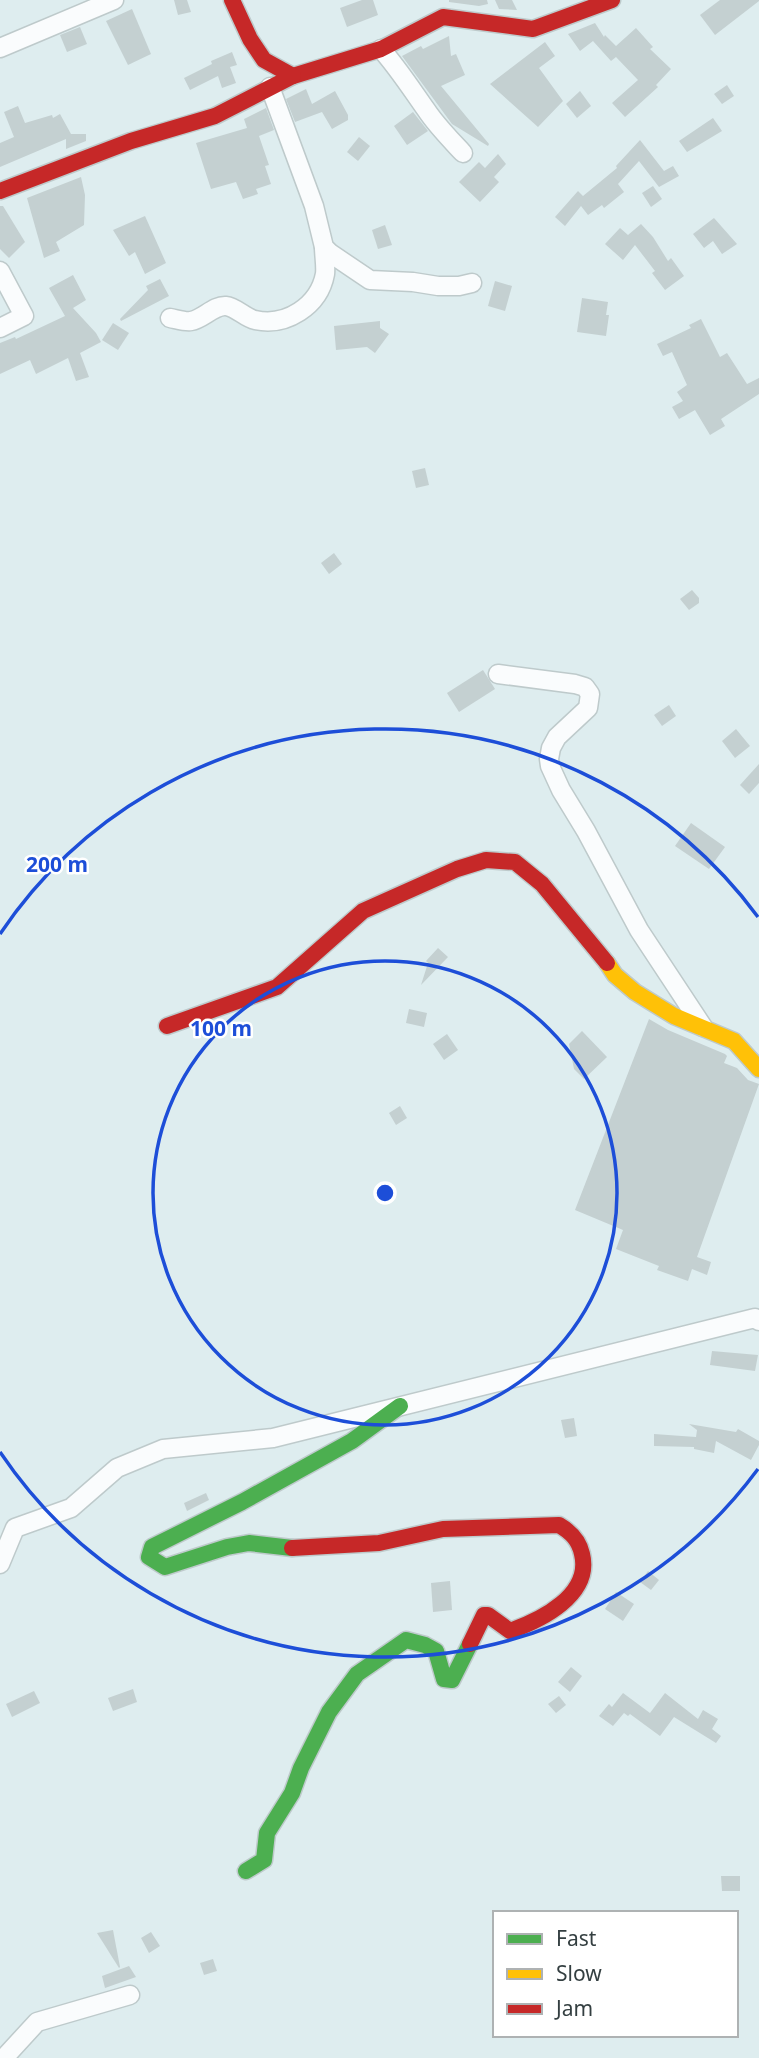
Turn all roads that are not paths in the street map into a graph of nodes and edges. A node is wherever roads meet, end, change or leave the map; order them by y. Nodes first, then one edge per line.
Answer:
1 (114, 0) edge
2 (232, 0) edge
3 (612, 0) edge
4 (0, 48) edge
5 (381, 49) junction
6 (293, 76) junction
7 (270, 87) junction
8 (463, 153) dead end
9 (0, 191) edge
10 (324, 247) junction
11 (0, 271) edge
12 (472, 283) dead end
13 (170, 318) dead end
14 (0, 328) edge
15 (498, 674) dead end
16 (167, 1026) dead end
17 (703, 1027) junction
18 (759, 1069) edge
19 (759, 1321) edge
20 (400, 1406) junction
21 (0, 1564) edge
22 (246, 1871) dead end
23 (130, 1995) dead end
24 (4, 2058) edge

1 - 4 street
2 - 6 street
3 - 5 street
5 - 6 street
5 - 8 street
6 - 7 street
7 - 9 street
7 - 10 street
10 - 12 street
10 - 13 street
11 - 14 street
15 - 17 street
16 - 17 street
17 - 18 street
19 - 20 street
20 - 21 street
20 - 22 street
23 - 24 street

